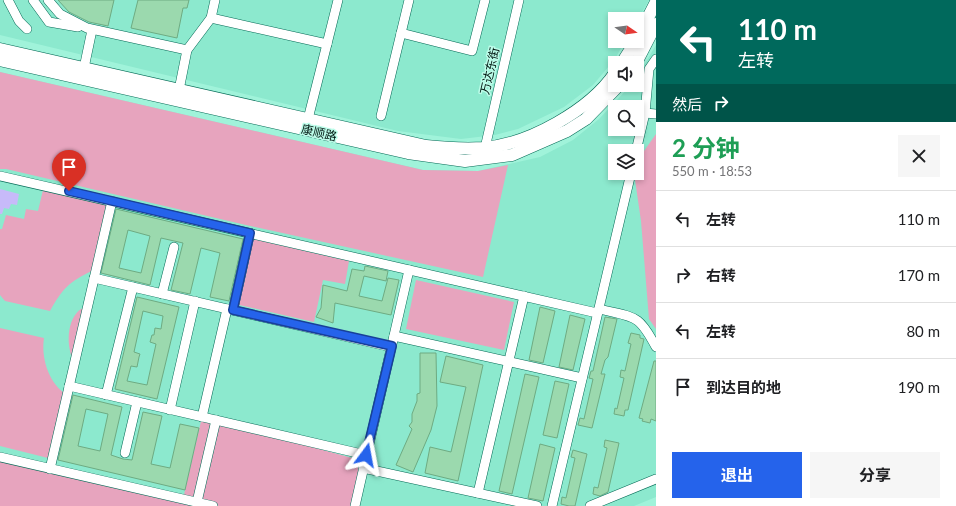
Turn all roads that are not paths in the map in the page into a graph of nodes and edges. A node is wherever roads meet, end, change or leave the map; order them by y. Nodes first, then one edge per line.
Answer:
1 (8, 0) edge
2 (33, 0) edge
3 (48, 0) edge
4 (215, 0) edge
5 (338, 0) edge
6 (409, 0) edge
7 (485, 0) edge
8 (519, 0) edge
9 (656, 2) edge
10 (211, 18) junction
11 (656, 24) edge
12 (644, 26) edge
13 (27, 29) dead end
14 (90, 29) junction
15 (400, 33) junction
16 (327, 44) junction
17 (0, 50) edge
18 (187, 50) junction
19 (640, 56) edge
20 (656, 59) edge
21 (0, 60) edge
22 (84, 68) junction
23 (608, 80) edge
24 (179, 90) junction
25 (612, 92) edge
26 (645, 113) junction
27 (656, 114) edge
28 (380, 116) dead end
29 (308, 119) junction
30 (638, 144) edge
31 (485, 148) junction
32 (0, 176) edge
33 (629, 180) edge
34 (112, 201) junction
35 (250, 233) junction
36 (174, 247) dead end
37 (409, 270) junction
38 (94, 278) junction
39 (133, 287) junction
40 (162, 294) junction
41 (524, 296) junction
42 (195, 301) junction
43 (230, 309) junction
44 (598, 311) junction
45 (394, 336) junction
46 (392, 346) junction
47 (656, 347) edge
48 (509, 362) junction
49 (582, 378) junction
50 (69, 386) junction
51 (106, 395) junction
52 (137, 402) junction
53 (170, 410) junction
54 (202, 417) junction
55 (216, 420) junction
56 (125, 453) dead end
57 (366, 455) junction
58 (0, 457) edge
59 (50, 468) junction
60 (363, 468) junction
61 (656, 479) edge
62 (478, 493) junction
63 (197, 502) junction
64 (213, 506) edge
65 (354, 506) edge
66 (537, 506) edge
67 (552, 506) edge
68 (590, 506) edge

1 - 13 street
2 - 14 street
3 - 14 street
4 - 10 street
5 - 16 street
6 - 15 street
7 - 15 street
8 - 31 street, 万达东街
9 - 12 main road
10 - 16 street
10 - 18 street
11 - 19 main road
14 - 18 street
14 - 22 street
15 - 28 street
16 - 29 street
17 - 22 main road, 康顺路
18 - 24 street
20 - 26 street
21 - 25 main road, 康顺路
22 - 24 main road, 康顺路
23 - 31 main road, 康顺路
24 - 29 main road, 康顺路
26 - 27 street
26 - 30 street
29 - 31 main road, 康顺路
32 - 34 street
33 - 44 street
34 - 35 street
34 - 38 street
35 - 37 street
35 - 43 street
36 - 40 street
37 - 41 street
37 - 45 street
38 - 39 street
38 - 50 street
39 - 40 street
39 - 51 street
40 - 42 street
41 - 44 street
41 - 48 street
42 - 43 street
42 - 53 street
43 - 46 street
43 - 54 street
44 - 47 street
44 - 49 street
45 - 46 street
45 - 48 street
46 - 57 street
48 - 49 street
48 - 62 street
49 - 67 street
50 - 51 street
50 - 59 street
51 - 52 street
52 - 53 street
52 - 56 street
53 - 54 street
54 - 55 street
55 - 57 street
55 - 63 street
57 - 60 street
58 - 59 street
59 - 63 street
60 - 62 street
60 - 65 street
61 - 68 street
62 - 66 street
63 - 64 street

